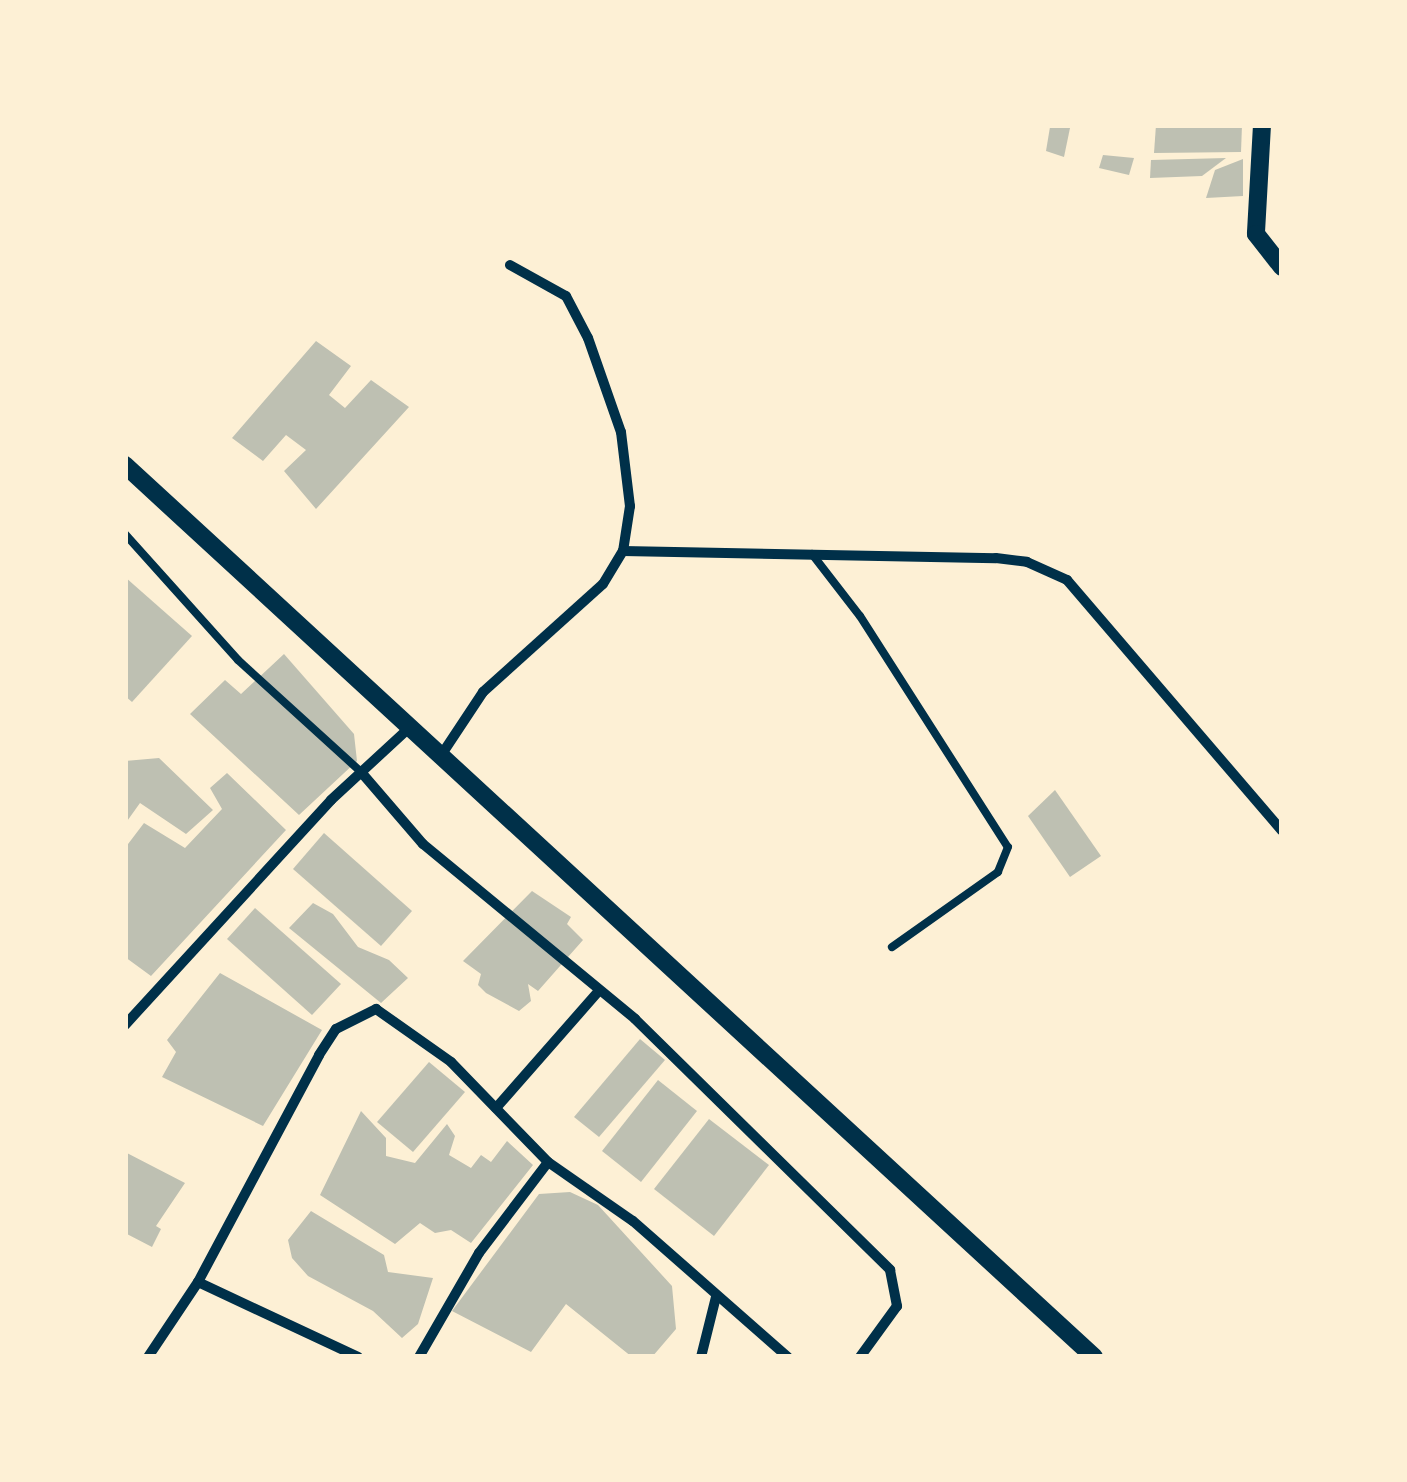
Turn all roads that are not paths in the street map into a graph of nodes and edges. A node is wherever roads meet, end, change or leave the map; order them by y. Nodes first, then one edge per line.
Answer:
1 (1262, 125) edge
2 (510, 265) dead end
3 (1282, 267) edge
4 (125, 465) edge
5 (125, 534) edge
6 (624, 551) junction
7 (812, 554) junction
8 (409, 728) junction
9 (440, 757) junction
10 (361, 772) junction
11 (1282, 831) edge
12 (892, 947) dead end
13 (598, 992) junction
14 (125, 1025) edge
15 (496, 1108) junction
16 (548, 1162) junction
17 (198, 1282) junction
18 (716, 1297) junction
19 (148, 1357) edge
20 (358, 1357) edge
21 (419, 1357) edge
22 (701, 1357) edge
23 (788, 1357) edge
24 (860, 1357) edge
25 (1094, 1357) edge

1 - 3 street
2 - 6 street
4 - 8 street
5 - 10 lane
6 - 7 street
6 - 9 street
7 - 11 street
7 - 12 lane
8 - 9 street
8 - 10 street
9 - 25 street
10 - 13 street
10 - 14 street
13 - 15 street
13 - 24 street
15 - 16 street
15 - 17 street
16 - 18 street
16 - 21 street
17 - 19 street
17 - 20 street
18 - 22 street
18 - 23 street

